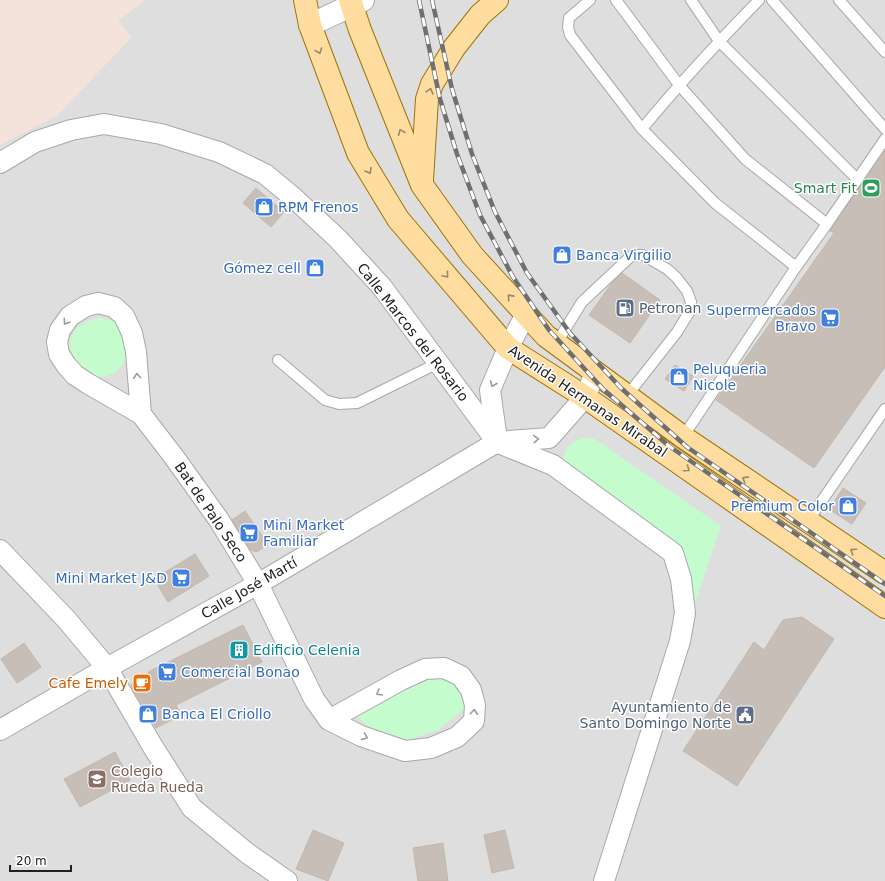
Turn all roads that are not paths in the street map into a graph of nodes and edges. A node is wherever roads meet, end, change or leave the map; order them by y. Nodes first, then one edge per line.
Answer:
1 (305, 0) edge
2 (497, 0) edge
3 (590, 0) edge
4 (616, 0) edge
5 (691, 0) edge
6 (760, 0) edge
7 (772, 0) edge
8 (839, 0) edge
9 (355, 2) edge
10 (310, 25) junction
11 (719, 41) junction
12 (885, 52) edge
13 (679, 85) junction
14 (885, 129) edge
15 (642, 130) junction
16 (885, 139) edge
17 (0, 163) edge
18 (857, 179) junction
19 (422, 186) junction
20 (827, 224) junction
21 (796, 267) junction
22 (526, 314) junction
23 (556, 344) junction
24 (508, 348) junction
25 (278, 360) dead end
26 (438, 363) junction
27 (596, 373) junction
28 (585, 397) junction
29 (626, 397) junction
30 (885, 409) edge
31 (141, 414) junction
32 (682, 438) junction
33 (497, 442) junction
34 (808, 521) junction
35 (0, 550) edge
36 (885, 573) edge
37 (258, 584) junction
38 (885, 607) edge
39 (107, 668) junction
40 (329, 720) junction
41 (0, 730) edge
42 (599, 880) edge
43 (287, 881) edge

1 - 10 main road, Avenida Hermanas Mirabal
19 -> 2 main road
3 - 15 lane
4 - 13 lane
5 - 11 lane
6 - 11 lane
7 - 14 lane
8 - 12 lane
9 - 10 street
19 -> 9 main road, Avenida Hermanas Mirabal
10 -> 24 main road, Avenida Hermanas Mirabal
11 - 13 lane
11 - 18 lane
13 - 15 lane
13 - 20 lane
15 - 21 lane
16 - 18 lane
17 - 26 street, Calle Marcos del Rosario
18 - 20 lane
22 -> 19 main road, Avenida Hermanas Mirabal
20 - 21 lane
21 - 32 lane
22 - 23 main road, Avenida Hermanas Mirabal
22 - 24 street
23 - 27 main road, Avenida Hermanas Mirabal
23 - 29 lane
24 - 28 main road, Avenida Hermanas Mirabal
24 -> 33 street
25 - 26 lane
26 - 33 street, Calle Marcos del Rosario
27 - 28 street
27 - 29 main road, Avenida Hermanas Mirabal
33 -> 28 street
28 -> 38 main road, Avenida Hermanas Mirabal
29 - 32 main road, Avenida Hermanas Mirabal
30 - 34 lane
31 -> 31 street, Bat de Palo Seco
31 - 37 street, Bat de Palo Seco
34 -> 32 main road, Avenida Hermanas Mirabal
33 - 37 street, Calle José Martí
33 - 42 street
36 -> 34 main road, Avenida Hermanas Mirabal
35 - 39 street
37 - 39 street, Calle José Martí
37 - 40 street, Bat de Palo Seco
39 - 41 street, Calle José Martí
39 - 43 street
40 -> 40 street, Bat de Palo Seco

